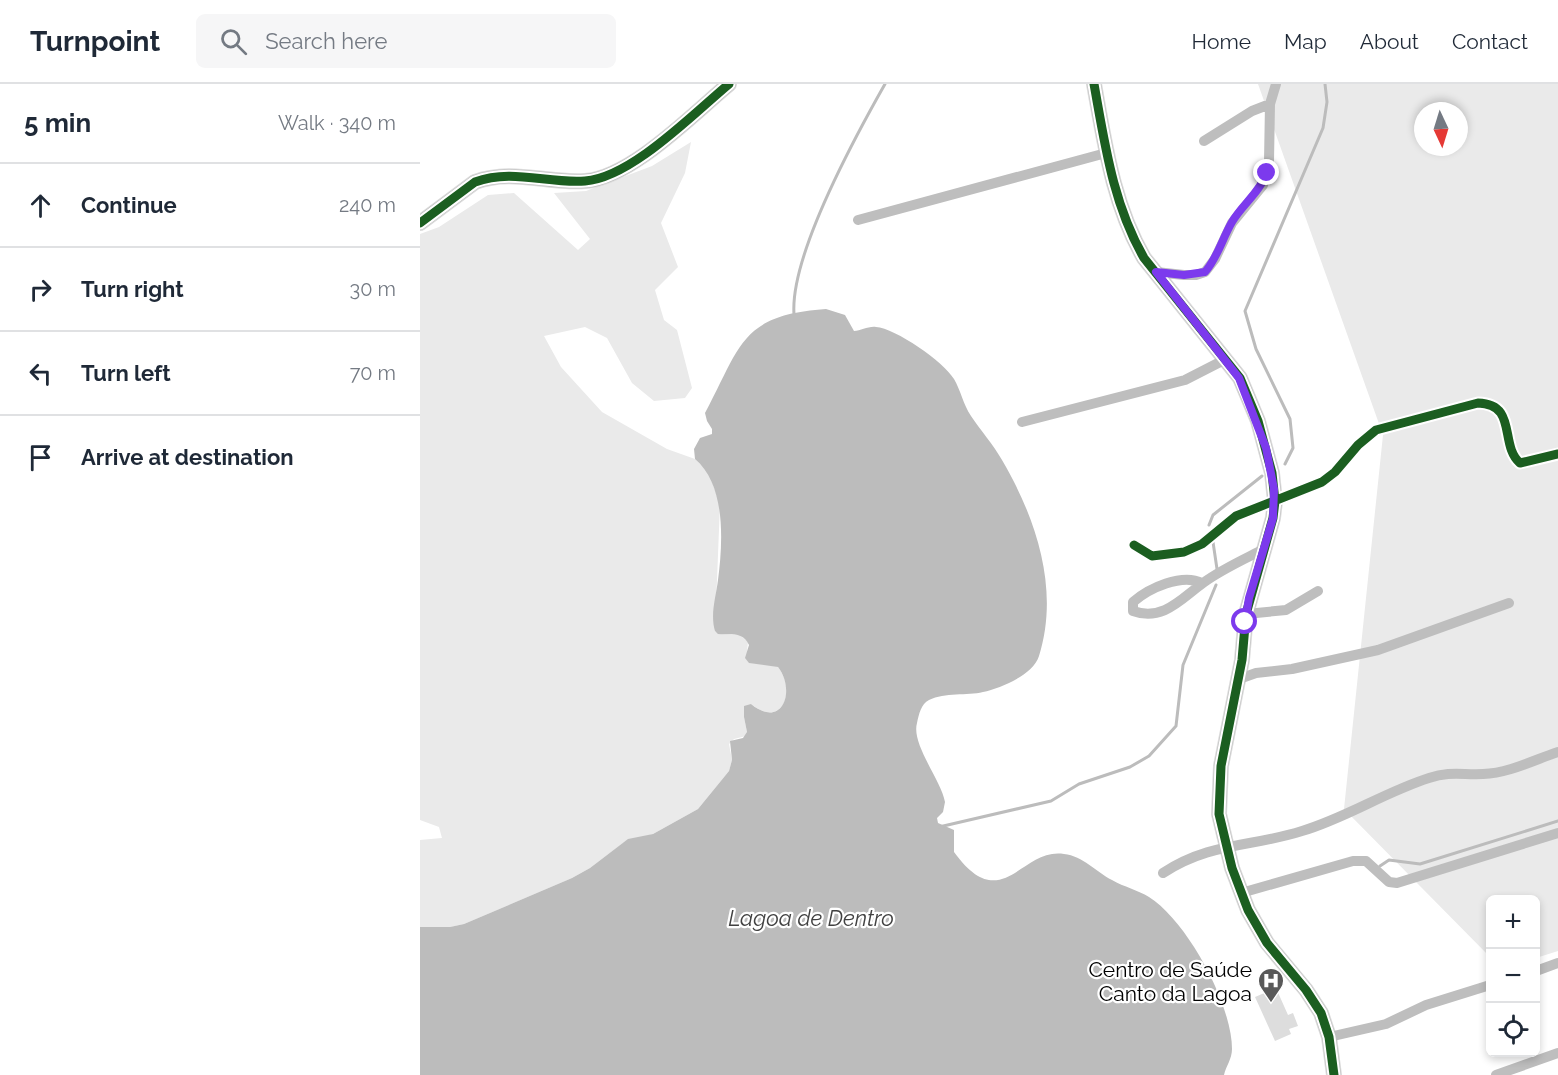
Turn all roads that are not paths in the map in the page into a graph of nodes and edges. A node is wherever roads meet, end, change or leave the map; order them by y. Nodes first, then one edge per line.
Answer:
1 (729, 84) edge
2 (1094, 84) edge
3 (1276, 84) edge
4 (1270, 104) junction
5 (1203, 141) dead end
6 (1106, 153) junction
7 (858, 219) dead end
8 (420, 223) edge
9 (1156, 272) junction
10 (1226, 359) junction
11 (1022, 422) dead end
12 (1558, 454) edge
13 (1275, 501) junction
14 (1134, 545) dead end
15 (1266, 548) junction
16 (1203, 583) junction
17 (1318, 591) dead end
18 (1509, 603) dead end
19 (1246, 614) junction
20 (1239, 679) junction
21 (1558, 752) edge
22 (1558, 833) edge
23 (1226, 847) junction
24 (1163, 873) dead end
25 (1241, 893) junction
26 (1558, 963) edge
27 (1540, 970) edge
28 (1486, 987) edge
29 (1329, 1036) junction
30 (1558, 1053) edge
31 (1334, 1075) edge
32 (1496, 1075) edge

1 - 8 main road
2 - 6 main road
3 - 4 street
4 - 5 street
4 - 9 street
6 - 7 street
6 - 9 main road
9 - 10 main road
10 - 11 street
10 - 13 main road
12 - 13 street
13 - 14 street
13 - 15 main road
15 - 16 street
15 - 19 main road
16 - 16 street
17 - 19 street
18 - 20 street
19 - 20 main road
20 - 23 main road
21 - 23 street
22 - 25 street
23 - 24 street
23 - 25 main road
25 - 29 main road
26 - 27 street
28 - 29 street
29 - 31 main road
30 - 32 street

